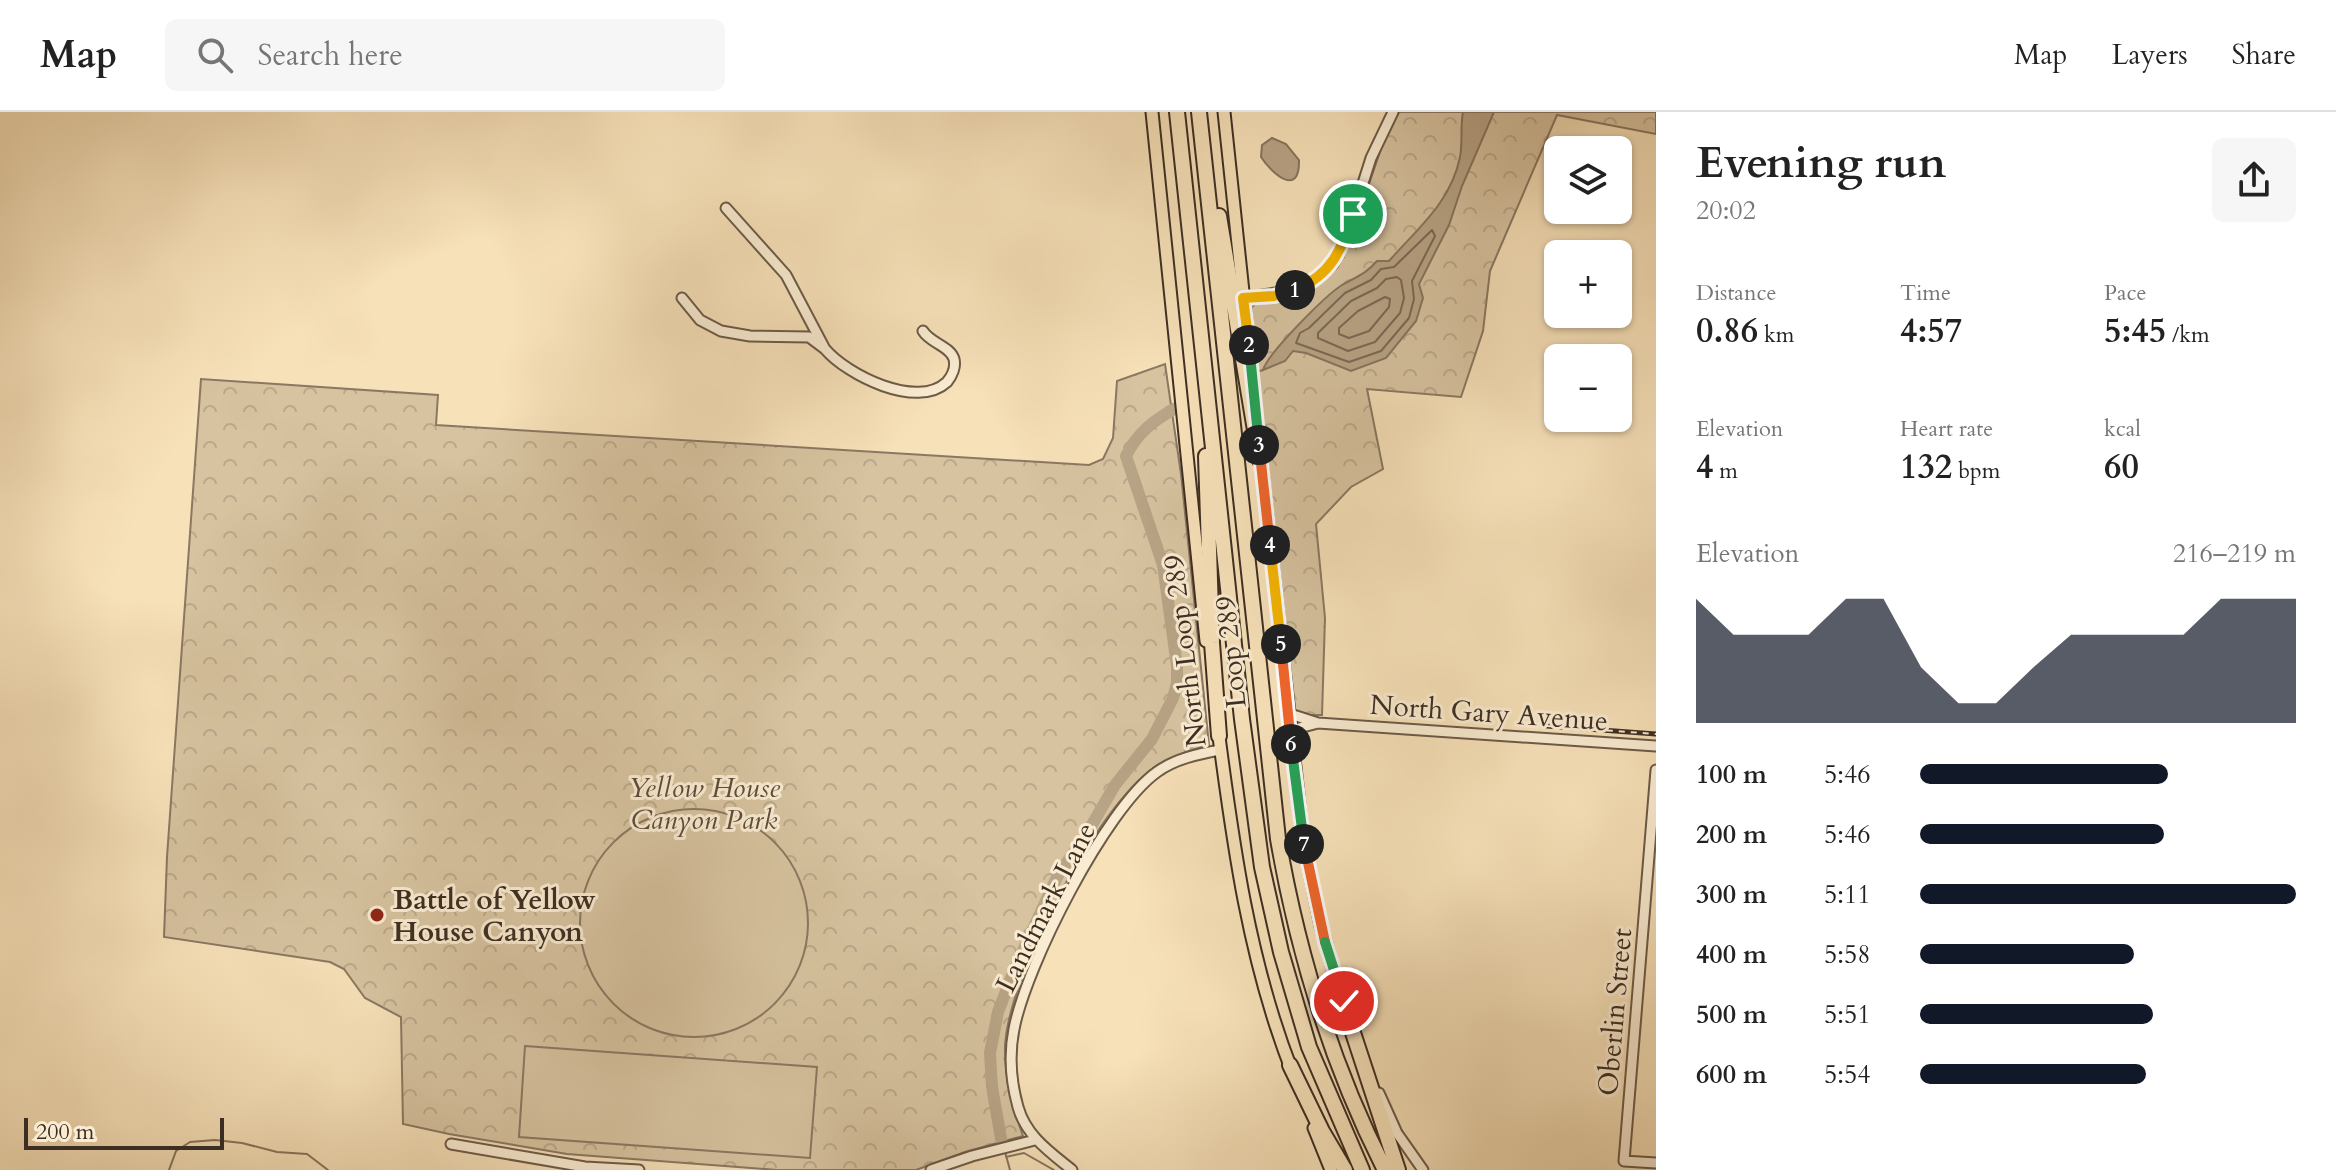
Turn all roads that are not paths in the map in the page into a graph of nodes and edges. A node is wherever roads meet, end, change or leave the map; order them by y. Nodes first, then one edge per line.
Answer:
1 (1152, 112) edge
2 (1177, 112) edge
3 (1200, 112) edge
4 (1224, 112) edge
5 (1393, 112) edge
6 (726, 208) dead end
7 (682, 298) dead end
8 (1243, 298) junction
9 (923, 331) dead end
10 (825, 349) junction
11 (1206, 383) junction
12 (1260, 460) junction
13 (1287, 713) junction
14 (1318, 723) junction
15 (1290, 737) junction
16 (1219, 743) junction
17 (1656, 746) edge
18 (1656, 770) edge
19 (1339, 990) junction
20 (1290, 1065) junction
21 (1035, 1140) junction
22 (451, 1144) dead end
23 (1656, 1163) edge
24 (639, 1170) edge
25 (931, 1170) edge
26 (1072, 1170) edge
27 (1331, 1170) edge
28 (1345, 1170) edge
29 (1362, 1170) edge
30 (1385, 1170) edge
31 (1398, 1170) edge
32 (1423, 1170) edge

1 - 16 main road, North Loop 289
2 - 11 highway, Loop 289
3 - 12 highway
3 - 30 highway, Loop 289
4 - 8 main road
5 - 8 street
6 - 10 street
7 - 10 street
8 - 12 main road
9 - 10 street
11 - 16 highway
11 - 29 highway, Loop 289
12 - 13 main road
13 - 14 street, North Gary Avenue
13 - 15 main road
14 - 15 street
14 - 17 street, North Gary Avenue
15 - 19 main road
16 - 20 main road, North Loop 289
16 - 21 street, Landmark Lane
18 - 23 street, Oberlin Street
19 - 31 highway
19 - 32 street
20 - 27 main road, North Loop 289
20 - 28 highway
21 - 25 street
21 - 26 street, Landmark Lane
22 - 24 street

